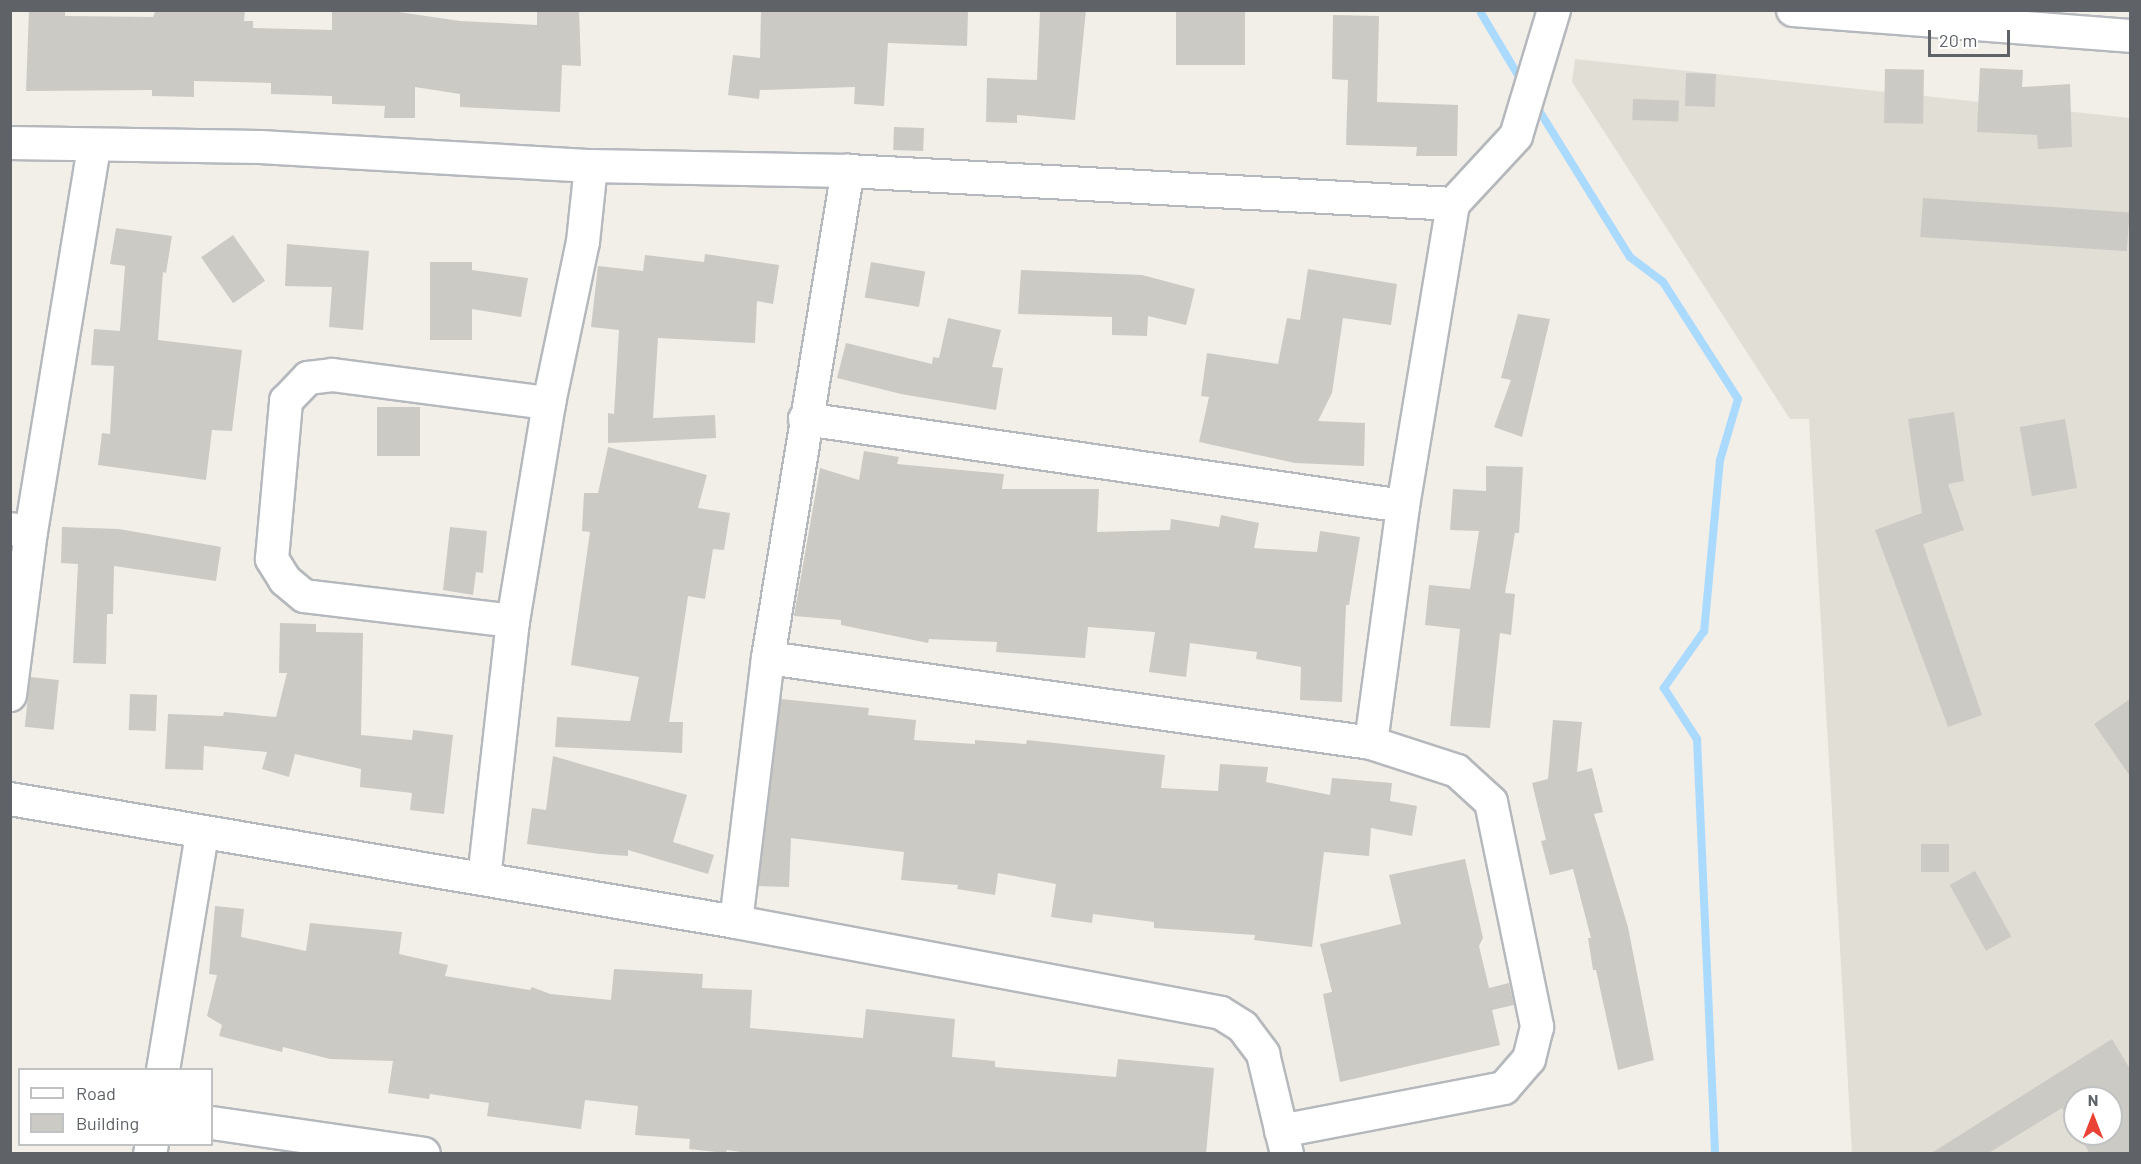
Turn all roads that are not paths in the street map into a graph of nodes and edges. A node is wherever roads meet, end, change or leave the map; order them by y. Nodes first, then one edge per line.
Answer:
1 (1554, 10) edge
2 (1793, 10) edge
3 (2130, 36) edge
4 (10, 143) edge
5 (94, 146) junction
6 (591, 166) junction
7 (848, 171) junction
8 (1453, 204) junction
9 (549, 403) junction
10 (805, 419) junction
11 (1403, 506) junction
12 (21, 531) edge
13 (513, 621) junction
14 (768, 658) junction
15 (10, 695) edge
16 (1371, 743) junction
17 (10, 799) edge
18 (202, 834) junction
19 (484, 879) junction
20 (736, 922) junction
21 (163, 1068) edge
22 (213, 1123) edge
23 (1284, 1142) edge
24 (424, 1154) edge

1 - 8 street
2 - 3 street
4 - 5 street
5 - 6 street
5 - 12 street
6 - 7 street
6 - 9 street
7 - 8 street
7 - 10 street
8 - 11 street
9 - 13 street
9 - 13 street
10 - 11 street
10 - 14 street
11 - 16 street
12 - 15 street
13 - 19 street
14 - 16 street
14 - 20 street
16 - 23 street
17 - 18 street
18 - 19 street
18 - 21 street
19 - 20 street
20 - 23 street
22 - 24 street

